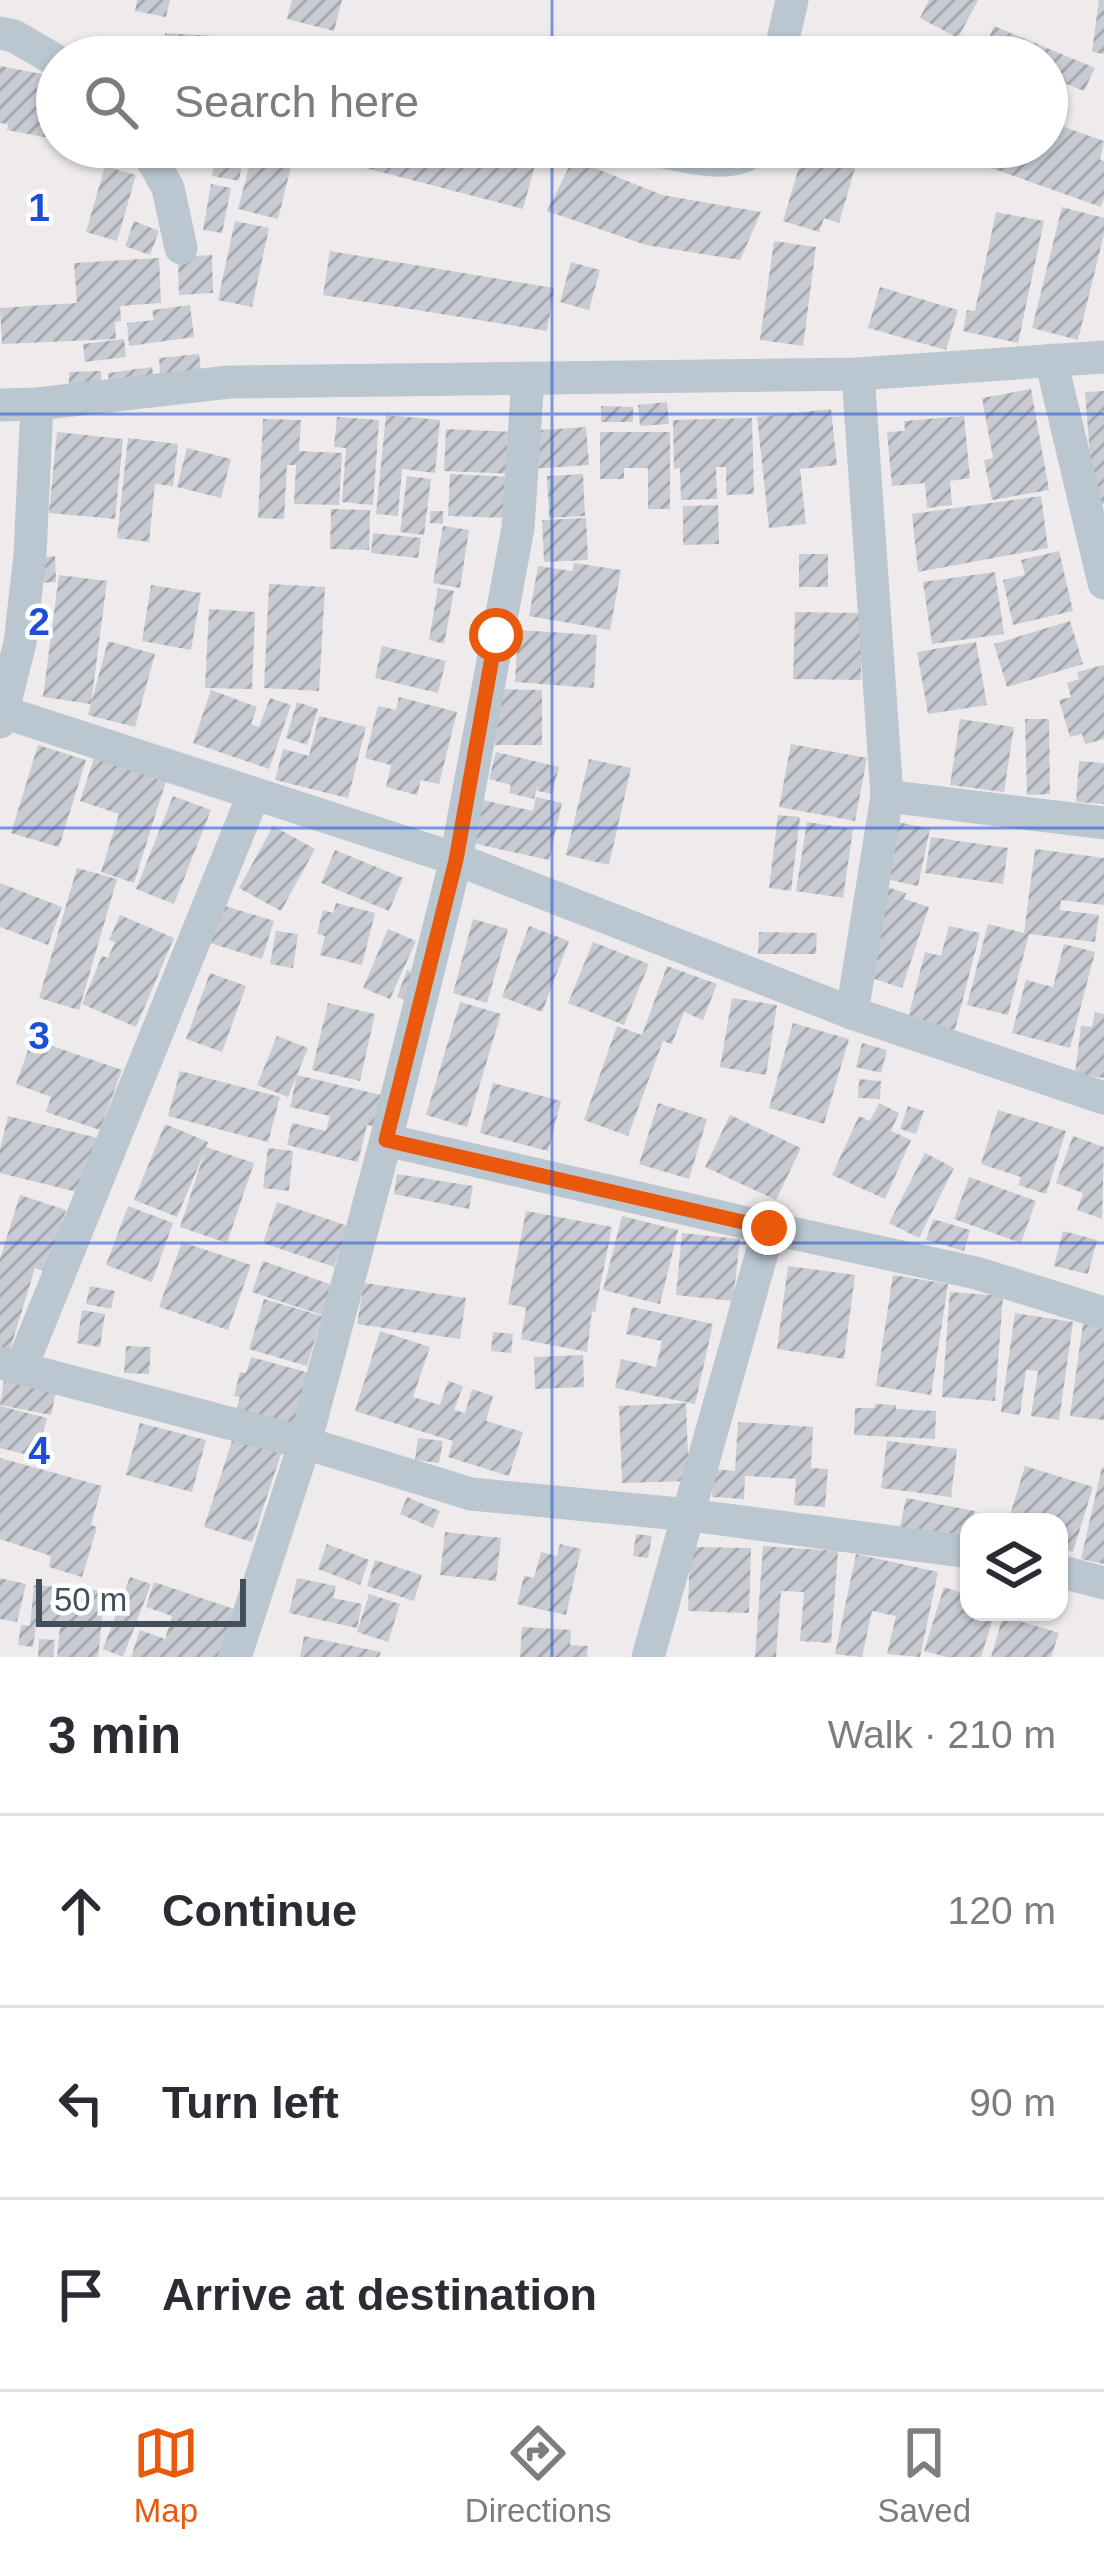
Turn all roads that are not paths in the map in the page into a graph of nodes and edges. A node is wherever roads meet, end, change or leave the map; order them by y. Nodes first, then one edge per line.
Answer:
1 (792, 0) edge
2 (0, 33) edge
3 (784, 36) edge
4 (36, 49) edge
5 (157, 168) edge
6 (181, 248) dead end
7 (1104, 356) edge
8 (1051, 360) junction
9 (858, 374) junction
10 (528, 378) junction
11 (37, 404) junction
12 (0, 405) edge
13 (1104, 583) edge
14 (1, 715) edge
15 (254, 796) junction
16 (887, 796) junction
17 (1104, 823) edge
18 (456, 860) junction
19 (852, 1013) junction
20 (1104, 1098) edge
21 (386, 1140) junction
22 (769, 1228) junction
23 (1104, 1312) edge
24 (11, 1365) edge
25 (305, 1443) junction
26 (690, 1515) junction
27 (960, 1551) edge
28 (1068, 1573) edge
29 (1104, 1583) edge
30 (235, 1657) edge
31 (648, 1657) edge

1 - 3 street
2 - 4 street
5 - 6 street
7 - 8 street
8 - 9 street
8 - 13 street
9 - 10 street
9 - 16 street
10 - 11 street
10 - 18 street
11 - 12 street
11 - 14 street
14 - 15 street
15 - 18 street
15 - 24 street
16 - 17 street
16 - 19 street
18 - 19 street
18 - 21 street
19 - 20 street
21 - 22 street
21 - 25 street
22 - 23 street
22 - 26 street
24 - 25 street
25 - 26 street
25 - 30 street
26 - 27 street
26 - 31 street
28 - 29 street

